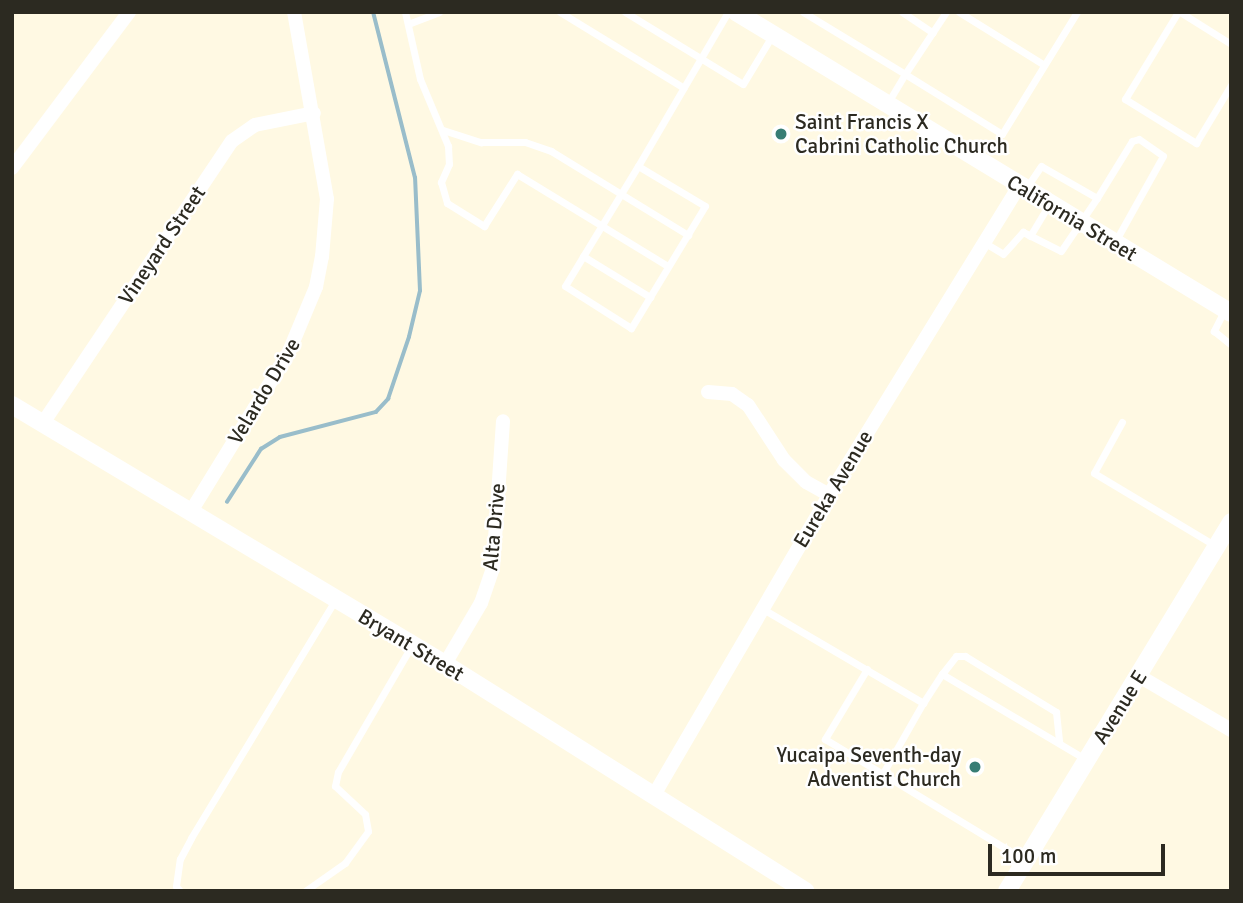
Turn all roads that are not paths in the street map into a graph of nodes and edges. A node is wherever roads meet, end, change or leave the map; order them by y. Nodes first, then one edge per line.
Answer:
1 (129, 12) edge
2 (294, 12) edge
3 (405, 12) edge
4 (439, 12) edge
5 (560, 12) edge
6 (625, 12) edge
7 (729, 12) edge
8 (736, 12) edge
9 (803, 12) edge
10 (902, 12) edge
11 (946, 12) edge
12 (959, 12) edge
13 (1077, 12) edge
14 (1179, 12) edge
15 (408, 24) junction
16 (933, 33) junction
17 (773, 35) junction
18 (1231, 44) edge
19 (701, 59) junction
20 (1044, 65) junction
21 (905, 74) junction
22 (1231, 85) edge
23 (684, 88) junction
24 (887, 105) junction
25 (314, 113) junction
26 (443, 130) junction
27 (638, 166) junction
28 (12, 168) edge
29 (1022, 188) junction
30 (622, 194) junction
31 (1097, 198) junction
32 (1049, 204) junction
33 (1079, 222) junction
34 (602, 226) junction
35 (688, 235) junction
36 (1030, 236) junction
37 (984, 243) junction
38 (1114, 243) junction
39 (583, 256) junction
40 (668, 266) junction
41 (650, 297) junction
42 (1228, 311) edge
43 (1231, 345) edge
44 (708, 392) dead end
45 (12, 405) edge
46 (503, 421) dead end
47 (1122, 422) dead end
48 (43, 423) junction
49 (829, 495) junction
50 (190, 513) junction
51 (1231, 522) edge
52 (1216, 546) junction
53 (336, 599) junction
54 (762, 609) junction
55 (412, 645) junction
56 (445, 664) junction
57 (867, 669) junction
58 (942, 674) junction
59 (1139, 676) junction
60 (923, 703) junction
61 (1231, 730) edge
62 (1059, 743) junction
63 (1087, 760) junction
64 (883, 773) junction
65 (654, 795) junction
66 (1026, 860) junction
67 (180, 891) edge
68 (305, 891) edge
69 (806, 891) edge
70 (1007, 891) edge

1 - 28 street
2 - 25 street, Velardo Drive
3 - 15 lane
4 - 15 lane
5 - 23 lane
6 - 19 lane
7 - 19 lane
8 - 17 street, California Street
9 - 21 lane
10 - 16 lane
11 - 16 lane
12 - 20 lane
13 - 20 lane
14 - 18 lane
14 - 22 lane
15 - 26 lane
16 - 21 lane
17 - 19 lane
17 - 24 street, California Street
19 - 23 lane
20 - 21 lane
21 - 24 lane
23 - 27 lane
24 - 29 street, California Street
25 - 48 street, Vineyard Street
25 - 50 street, Velardo Drive
26 - 30 lane
26 - 34 lane
27 - 30 lane
27 - 35 lane
29 - 31 lane
29 - 32 street, California Street
29 - 37 street, Eureka Avenue
30 - 34 lane
30 - 35 lane
31 - 33 lane
31 - 38 lane
32 - 33 street, California Street
32 - 36 lane
33 - 36 lane
33 - 38 street, California Street
34 - 39 lane
34 - 40 lane
35 - 40 lane
36 - 37 lane
37 - 49 street, Eureka Avenue
38 - 42 street, California Street
39 - 41 lane
39 - 41 lane
40 - 41 lane
42 - 43 lane
44 - 49 street
45 - 48 street, Bryant Street
46 - 56 street, Alta Drive
47 - 52 lane
48 - 50 street, Bryant Street
49 - 54 street, Eureka Avenue
50 - 53 street, Bryant Street
51 - 52 street, Avenue E
52 - 59 street, Avenue E
53 - 55 street, Bryant Street
53 - 67 lane
54 - 57 lane
54 - 65 street, Eureka Avenue
55 - 56 street, Bryant Street
55 - 68 lane
56 - 65 street, Bryant Street
57 - 60 lane
57 - 64 lane
58 - 60 lane
58 - 62 lane
58 - 62 lane
59 - 61 street
59 - 63 street, Avenue E
60 - 64 lane
62 - 63 lane
63 - 66 street, Avenue E
64 - 66 lane
65 - 69 street, Bryant Street
66 - 70 street, Avenue E

